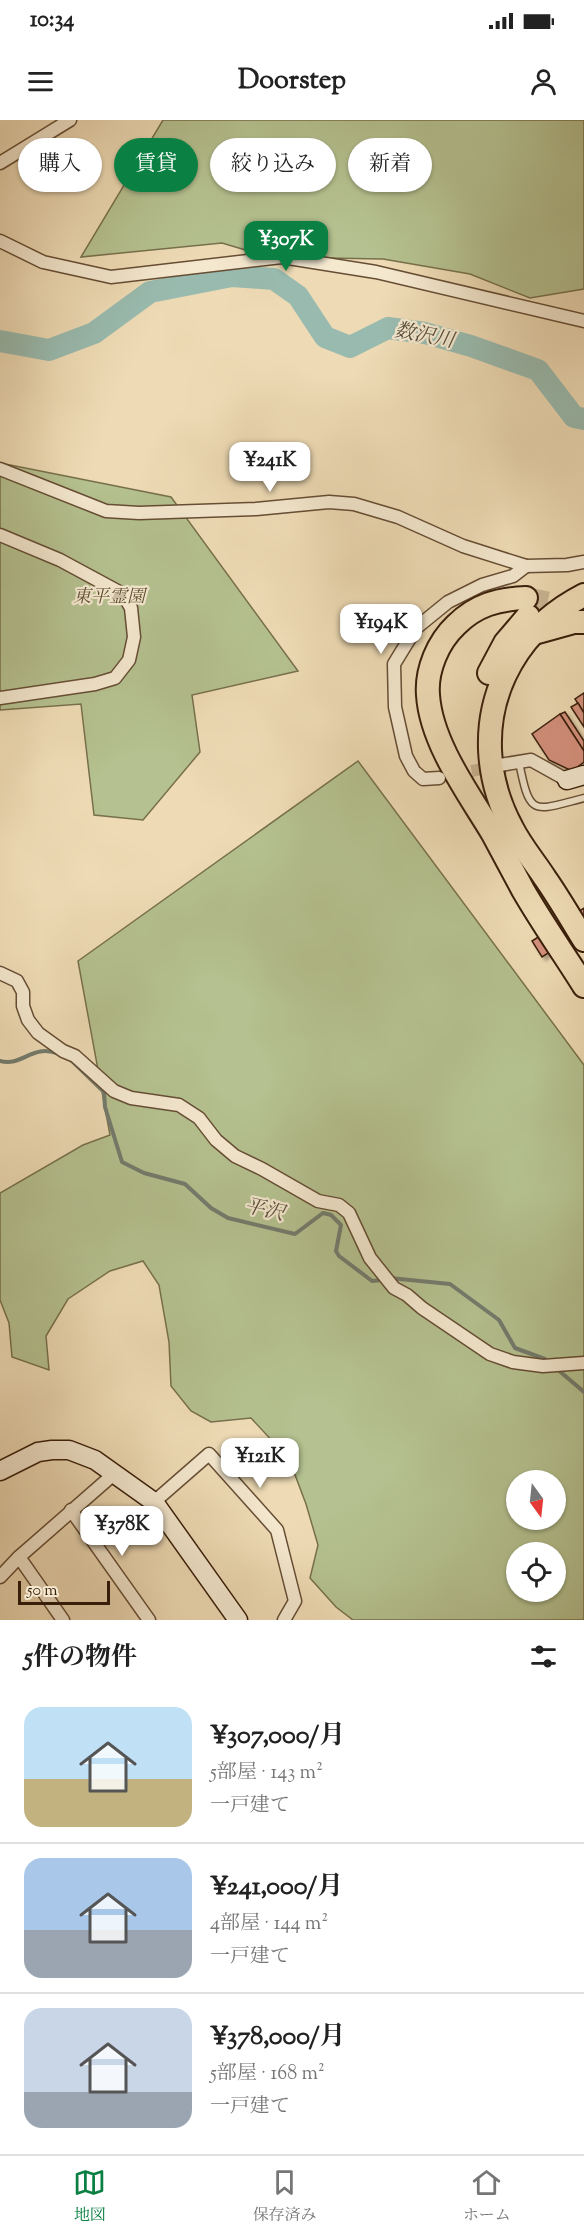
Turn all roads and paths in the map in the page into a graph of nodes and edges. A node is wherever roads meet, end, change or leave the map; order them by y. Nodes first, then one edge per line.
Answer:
1 (70, 120) edge
2 (0, 163) edge
3 (0, 241) edge
4 (584, 321) edge
5 (0, 469) edge
6 (0, 535) edge
7 (584, 562) edge
8 (526, 566) junction
9 (584, 580) edge
10 (584, 595) edge
11 (526, 598) tunnel mouth
12 (584, 622) edge
13 (531, 634) junction
14 (0, 698) edge
15 (519, 762) junction
16 (500, 765) tunnel mouth
17 (439, 778) tunnel mouth
18 (575, 778) edge
19 (584, 798) edge
20 (510, 865) junction
21 (584, 940) edge
22 (0, 973) edge
23 (584, 986) edge
24 (584, 1363) edge
25 (0, 1472) edge
26 (115, 1473) junction
27 (154, 1502) junction
28 (71, 1510) junction
29 (19, 1557) junction
30 (0, 1577) edge
31 (63, 1620) edge
32 (149, 1620) edge
33 (238, 1620) edge
34 (284, 1620) edge

1 - 2 street
3 - 4 street
5 - 8 street
6 - 14 street
7 - 8 street
8 - 17 street
9 - 20 highway
10 - 13 highway
11 - 20 highway
12 - 13 highway
13 - 21 highway
15 - 16 street
15 - 18 street
15 - 19 lane
20 - 23 highway
22 - 24 street
25 - 26 street
26 - 27 street
26 - 28 street
27 - 33 street
27 - 34 street
28 - 29 street
28 - 32 street
29 - 30 street
29 - 31 street

